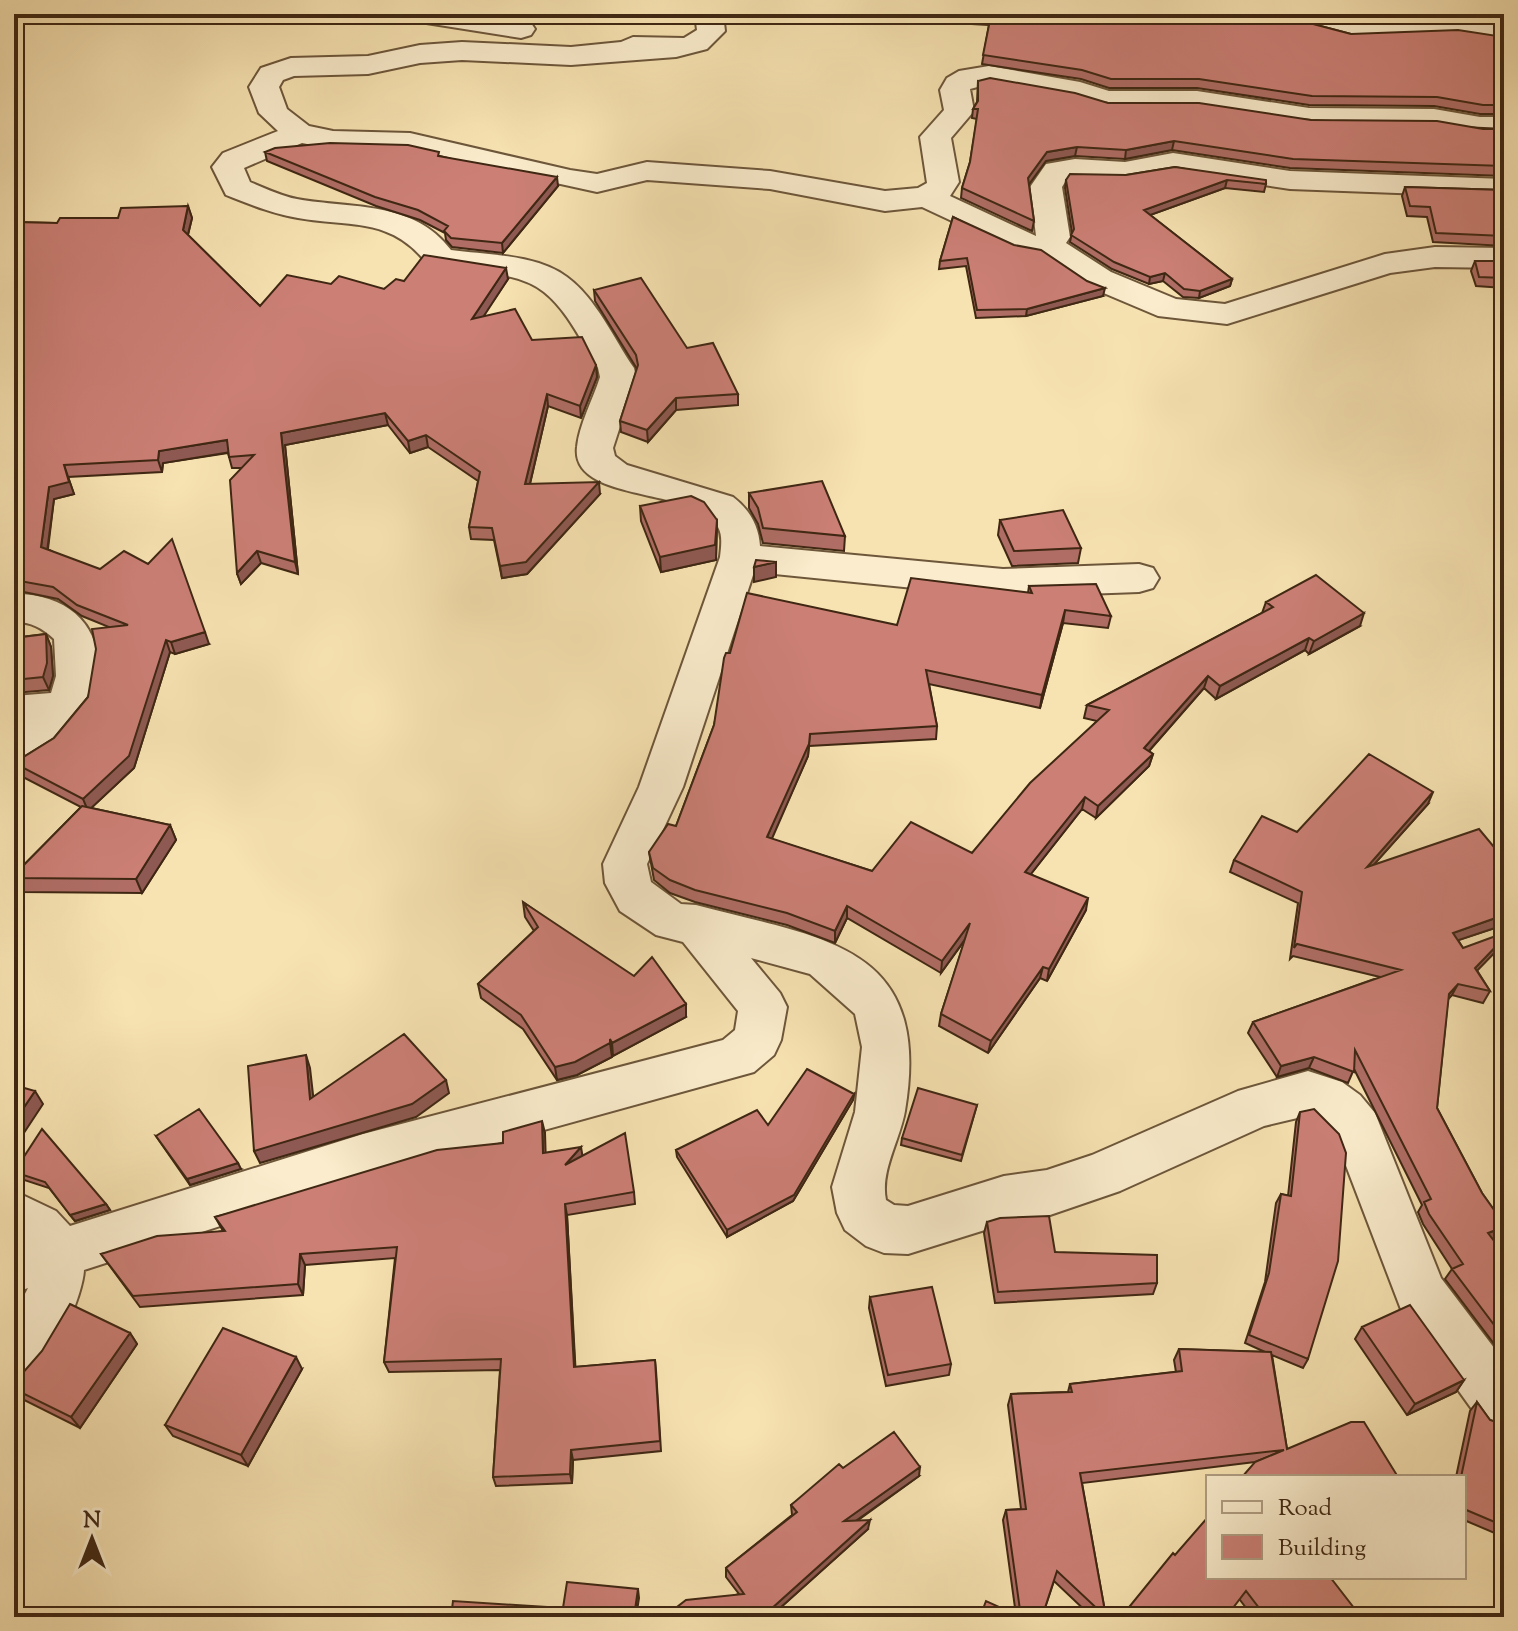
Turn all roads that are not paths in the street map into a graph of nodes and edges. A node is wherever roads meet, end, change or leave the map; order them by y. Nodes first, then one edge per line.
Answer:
1 (420, 14) edge
2 (709, 14) edge
3 (1283, 14) edge
4 (1504, 35) edge
5 (660, 47) junction
6 (299, 133) junction
7 (1497, 156) edge
8 (926, 197) junction
9 (1047, 245) junction
10 (1504, 258) edge
11 (739, 557) junction
12 (1139, 578) dead end
13 (14, 608) edge
14 (69, 707) junction
15 (14, 712) edge
16 (14, 758) edge
17 (696, 924) junction
18 (14, 1215) edge
19 (36, 1260) edge
20 (14, 1361) edge
21 (1504, 1407) edge

1 - 5 street
2 - 5 street
3 - 4 street
5 - 6 street
6 - 8 street
6 - 11 street
7 - 8 street
7 - 9 street
8 - 9 street
9 - 10 street
11 - 12 street
11 - 17 street
13 - 14 street
14 - 15 street
14 - 16 street
17 - 19 street
17 - 21 street
18 - 19 street
19 - 20 street

